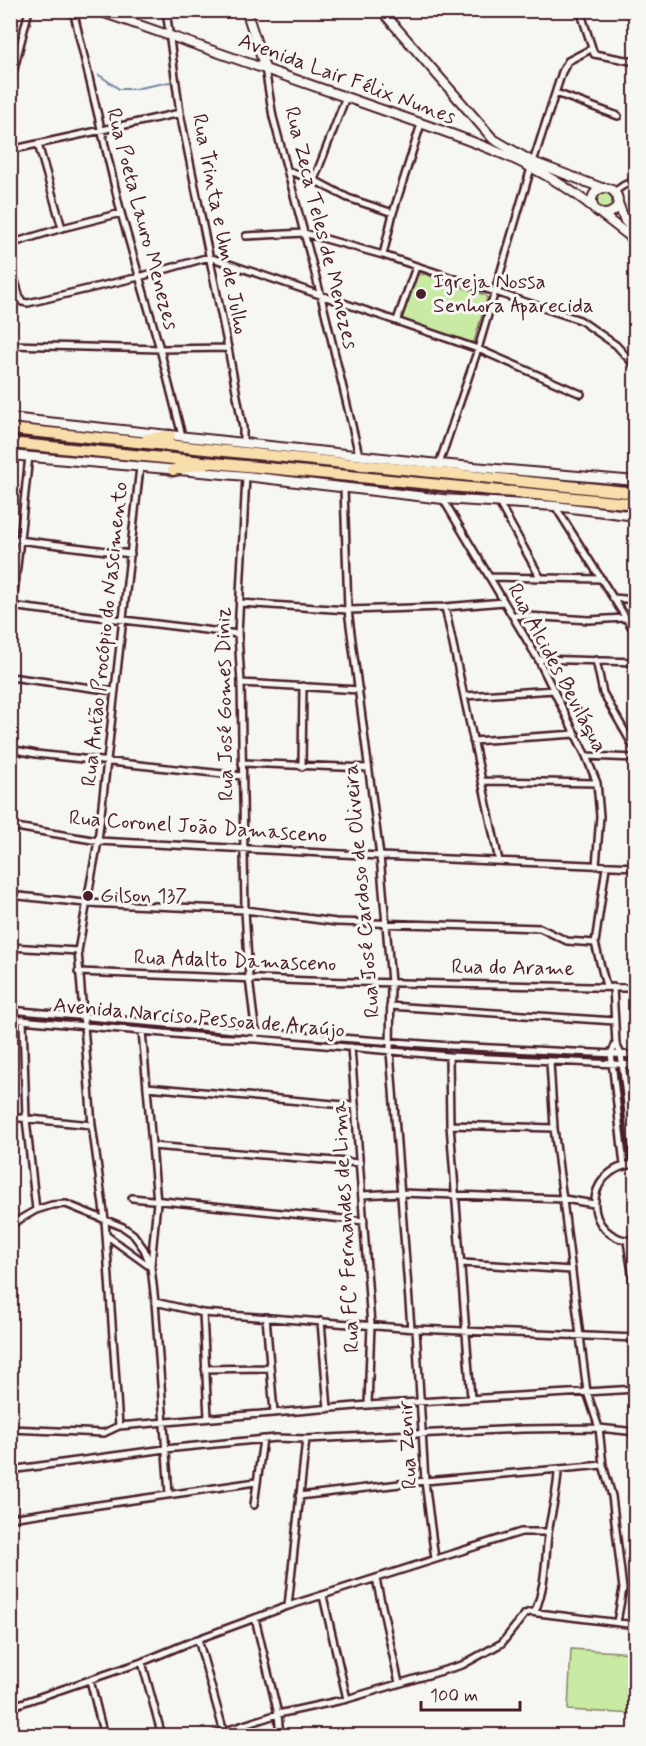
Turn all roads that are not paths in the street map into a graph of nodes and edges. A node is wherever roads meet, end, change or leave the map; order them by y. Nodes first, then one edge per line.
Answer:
1 (29, 10) edge
2 (73, 10) edge
3 (96, 10) edge
4 (166, 10) edge
5 (246, 10) edge
6 (381, 10) edge
7 (580, 10) edge
8 (171, 36) junction
9 (591, 49) junction
10 (636, 62) edge
11 (265, 68) junction
12 (10, 85) edge
13 (556, 93) junction
14 (346, 97) junction
15 (180, 113) junction
16 (618, 116) dead end
17 (421, 124) junction
18 (100, 131) junction
19 (492, 139) junction
20 (38, 144) junction
21 (484, 148) junction
22 (10, 150) edge
23 (532, 165) junction
24 (288, 171) junction
25 (314, 180) junction
26 (636, 180) edge
27 (602, 188) junction
28 (614, 192) junction
29 (618, 203) junction
30 (598, 211) junction
31 (121, 213) junction
32 (393, 213) junction
33 (62, 228) junction
34 (304, 233) junction
35 (636, 233) edge
36 (246, 236) dead end
37 (636, 241) edge
38 (10, 244) edge
39 (383, 255) junction
40 (209, 257) junction
41 (10, 264) edge
42 (416, 267) junction
43 (139, 277) junction
44 (494, 292) junction
45 (321, 296) junction
46 (397, 320) junction
47 (10, 345) edge
48 (228, 348) junction
49 (160, 349) junction
50 (478, 349) junction
51 (636, 367) edge
52 (580, 394) dead end
53 (10, 418) edge
54 (10, 429) edge
55 (170, 436) junction
56 (182, 436) junction
57 (132, 441) junction
58 (10, 443) edge
59 (243, 443) junction
60 (10, 454) edge
61 (359, 455) junction
62 (29, 456) junction
63 (213, 462) junction
64 (439, 464) junction
65 (140, 467) junction
66 (173, 470) junction
67 (246, 476) junction
68 (636, 481) edge
69 (344, 488) junction
70 (636, 494) edge
71 (443, 499) junction
72 (554, 501) junction
73 (500, 503) junction
74 (636, 504) edge
75 (636, 516) edge
76 (10, 539) edge
77 (19, 540) junction
78 (131, 554) junction
79 (489, 577) junction
80 (540, 577) junction
81 (602, 579) junction
82 (613, 598) junction
83 (636, 600) edge
84 (504, 602) junction
85 (240, 603) junction
86 (12, 607) edge
87 (445, 607) junction
88 (348, 610) junction
89 (512, 615) junction
90 (626, 618) junction
91 (123, 621) junction
92 (10, 631) edge
93 (238, 634) junction
94 (636, 634) edge
95 (538, 659) junction
96 (596, 660) junction
97 (636, 662) edge
98 (10, 677) edge
99 (242, 683) junction
100 (303, 686) junction
101 (359, 690) junction
102 (554, 690) junction
103 (114, 691) junction
104 (465, 696) junction
105 (576, 734) junction
106 (473, 741) junction
107 (10, 749) edge
108 (636, 751) edge
109 (586, 756) junction
110 (636, 758) edge
111 (107, 761) junction
112 (242, 763) junction
113 (302, 767) junction
114 (368, 768) junction
115 (242, 776) junction
116 (482, 781) junction
117 (597, 783) junction
118 (10, 826) edge
119 (98, 841) junction
120 (243, 849) junction
121 (380, 856) junction
122 (499, 861) junction
123 (596, 866) junction
124 (606, 867) junction
125 (636, 867) edge
126 (10, 895) edge
127 (85, 903) junction
128 (244, 910) junction
129 (385, 923) junction
130 (595, 943) junction
131 (10, 947) edge
132 (78, 951) junction
133 (78, 972) junction
134 (249, 978) junction
135 (391, 982) junction
136 (606, 986) junction
137 (613, 987) junction
138 (636, 988) edge
139 (390, 1006) junction
140 (10, 1010) edge
141 (10, 1018) edge
142 (84, 1018) junction
143 (23, 1019) junction
144 (615, 1021) junction
145 (83, 1025) junction
146 (142, 1031) junction
147 (256, 1036) junction
148 (390, 1042) junction
149 (616, 1044) junction
150 (351, 1047) junction
151 (390, 1051) junction
152 (611, 1053) junction
153 (621, 1054) junction
154 (636, 1055) edge
155 (449, 1056) junction
156 (550, 1062) junction
157 (612, 1064) junction
158 (622, 1064) junction
159 (636, 1065) edge
160 (147, 1088) junction
161 (355, 1106) junction
162 (10, 1118) edge
163 (26, 1119) junction
164 (92, 1125) junction
165 (450, 1125) junction
166 (554, 1128) junction
167 (152, 1146) junction
168 (360, 1163) junction
169 (635, 1164) edge
170 (624, 1165) junction
171 (401, 1193) junction
172 (362, 1195) junction
173 (457, 1195) junction
174 (132, 1198) dead end
175 (564, 1199) junction
176 (157, 1202) junction
177 (594, 1203) junction
178 (36, 1210) junction
179 (105, 1220) junction
180 (364, 1221) junction
181 (10, 1225) edge
182 (106, 1235) junction
183 (627, 1241) junction
184 (636, 1241) edge
185 (462, 1263) junction
186 (151, 1267) junction
187 (572, 1270) junction
188 (636, 1298) edge
189 (155, 1302) junction
190 (203, 1313) junction
191 (266, 1317) junction
192 (321, 1320) junction
193 (371, 1325) junction
194 (414, 1328) junction
195 (467, 1331) junction
196 (581, 1337) junction
197 (636, 1338) edge
198 (270, 1368) junction
199 (205, 1369) junction
200 (636, 1389) edge
201 (587, 1392) junction
202 (471, 1398) junction
203 (422, 1402) junction
204 (368, 1405) junction
205 (327, 1408) junction
206 (274, 1412) junction
207 (208, 1418) junction
208 (163, 1422) junction
209 (119, 1426) junction
210 (599, 1428) junction
211 (10, 1429) edge
212 (422, 1432) junction
213 (636, 1432) edge
214 (263, 1439) junction
215 (306, 1439) junction
216 (165, 1449) junction
217 (603, 1465) junction
218 (558, 1469) junction
219 (10, 1470) edge
220 (425, 1481) junction
221 (256, 1482) junction
222 (169, 1494) junction
223 (299, 1496) junction
224 (254, 1505) dead end
225 (10, 1518) edge
226 (548, 1532) junction
227 (435, 1559) junction
228 (376, 1579) junction
229 (323, 1596) junction
230 (288, 1606) junction
231 (535, 1612) junction
232 (255, 1618) junction
233 (618, 1622) junction
234 (636, 1625) edge
235 (198, 1639) junction
236 (142, 1662) junction
237 (90, 1680) junction
238 (399, 1683) junction
239 (347, 1699) junction
240 (10, 1707) edge
241 (278, 1714) junction
242 (225, 1733) edge
243 (104, 1736) edge
244 (162, 1736) edge
245 (210, 1736) edge
246 (280, 1736) edge

1 - 12 street
2 - 18 street, Rua Poeta Lauro Menezes
3 - 8 main road, Avenida Lair Félix Nunes
4 - 8 street, Rua Trinta e Um de Julho
5 - 11 main road, Rua Zeca Teles de Menezes
6 - 19 main road
7 - 9 street
8 - 11 main road, Avenida Lair Félix Nunes
8 - 15 street, Rua Trinta e Um de Julho
9 - 10 street
9 - 13 street
11 - 14 main road, Avenida Lair Félix Nunes
11 - 24 street, Rua Zeca Teles de Menezes
13 - 16 street
13 - 23 street
14 - 17 main road, Avenida Lair Félix Nunes
14 - 25 street
15 - 18 street
15 - 40 street, Rua Trinta e Um de Julho
17 - 21 main road, Avenida Lair Félix Nunes
17 - 32 street
18 - 20 street
18 - 31 street, Rua Poeta Lauro Menezes
19 - 21 main road
19 - 23 main road
20 - 22 street
20 - 33 street
21 - 23 main road, Avenida Lair Félix Nunes
23 - 27 main road
23 - 30 main road
23 - 44 street
24 - 25 street
24 - 34 street, Rua Zeca Teles de Menezes
25 - 32 street
26 - 28 street
27 - 28 main road
27 - 30 main road
28 - 29 main road
29 - 30 main road
29 - 35 main road
30 - 37 main road
31 - 33 street
31 - 43 street, Rua Poeta Lauro Menezes
32 - 39 street
33 - 38 street
34 - 36 street
34 - 39 street
34 - 45 street, Rua Zeca Teles de Menezes
39 - 42 street
40 - 43 street
40 - 45 street
40 - 48 street, Rua Trinta e Um de Julho
41 - 43 street
42 - 44 street
42 - 46 street
43 - 49 street, Rua Poeta Lauro Menezes
44 - 50 street
44 - 51 street
45 - 46 street
45 - 61 street, Rua Zeca Teles de Menezes
46 - 50 street
47 - 49 street
48 - 49 street
48 - 59 street, Rua Trinta e Um de Julho
49 - 56 street, Rua Poeta Lauro Menezes
50 - 52 street
50 - 64 street
53 - 55 main road
54 - 57 highway
55 - 56 main road
55 - 57 highway
56 - 59 main road
57 - 70 highway
58 - 63 highway
59 - 61 main road
60 - 62 main road
61 - 64 main road
62 - 65 main road
62 - 77 street
63 - 66 highway
63 - 72 highway
64 - 68 main road
65 - 66 main road
65 - 78 street, Rua Antão Procópio do Nascimento
66 - 67 main road
67 - 69 main road
67 - 85 street, Rua José Gomes Diniz
69 - 71 main road
69 - 88 street, Rua José Cardoso de Oliveira
71 - 73 main road
71 - 79 street, Rua Alcides Beviláqua
72 - 73 main road
72 - 74 highway
72 - 75 main road
72 - 81 street
73 - 80 street
76 - 77 street
77 - 78 street
77 - 86 street
78 - 91 street, Rua Antão Procópio do Nascimento
79 - 80 street
79 - 84 street, Rua Alcides Beviláqua
80 - 81 street
81 - 82 street
82 - 83 street
82 - 90 street
84 - 87 street
84 - 89 street, Rua Alcides Beviláqua
85 - 88 street
85 - 93 street, Rua José Gomes Diniz
86 - 91 street
86 - 92 street
87 - 88 street
87 - 104 street
88 - 101 street, Rua José Cardoso de Oliveira
89 - 90 street
89 - 95 street, Rua Alcides Beviláqua
90 - 94 street
91 - 93 street
91 - 103 street, Rua Antão Procópio do Nascimento
93 - 99 street, Rua José Gomes Diniz
95 - 96 street
95 - 102 street, Rua Alcides Beviláqua
96 - 97 street
96 - 108 street
98 - 103 street
99 - 100 street
99 - 112 street, Rua José Gomes Diniz
100 - 101 street
100 - 113 street
101 - 114 street, Rua José Cardoso de Oliveira
102 - 104 street
102 - 105 street, Rua Alcides Beviláqua
103 - 111 street, Rua Antão Procópio do Nascimento
104 - 106 street
105 - 106 street
105 - 109 street, Rua Alcides Beviláqua
106 - 116 street
107 - 111 street
109 - 110 street
109 - 117 street, Rua Alcides Beviláqua
111 - 115 street
111 - 119 street, Rua Antão Procópio do Nascimento
112 - 113 street
112 - 115 street, Rua José Gomes Diniz
113 - 114 street
114 - 121 street, Rua José Cardoso de Oliveira
115 - 120 street, Rua José Gomes Diniz
116 - 117 street
116 - 122 street
117 - 123 street, Rua Alcides Beviláqua
118 - 119 street, Rua Coronel João Damasceno
119 - 120 street, Rua Coronel João Damasceno
119 - 127 street, Rua Antão Procópio do Nascimento
120 - 121 street, Rua Coronel João Damasceno
120 - 128 street, Rua José Gomes Diniz
121 - 122 street, Rua Coronel João Damasceno
121 - 129 street, Rua José Cardoso de Oliveira
122 - 123 street, Rua Coronel João Damasceno
123 - 124 street, Rua Coronel João Damasceno
124 - 125 street, Rua Coronel João Damasceno
124 - 130 street
126 - 127 street
127 - 128 street
127 - 132 street, Rua Antão Procópio do Nascimento
128 - 129 street
128 - 134 street, Rua José Gomes Diniz
129 - 130 street
129 - 135 street, Rua José Cardoso de Oliveira
130 - 136 street
131 - 132 street
132 - 133 street, Rua Antão Procópio do Nascimento
133 - 134 street, Rua Adalto Damasceno
133 - 142 street, Rua Antão Procópio do Nascimento
134 - 135 street, Rua Adalto Damasceno
134 - 147 street, Rua José Gomes Diniz
135 - 136 street, Rua do Arame
135 - 139 street, Rua José Cardoso de Oliveira
136 - 137 street, Rua do Arame
137 - 138 street, Rua do Arame
137 - 144 street
139 - 144 street
139 - 148 street, Rua José Cardoso de Oliveira
140 - 142 street, Avenida Narciso Pessoa de Araújo
141 - 143 street, Avenida Narciso Pessoa de Araújo
142 - 145 street, Rua Antão Procópio do Nascimento
142 - 147 street, Avenida Narciso Pessoa de Araújo
143 - 145 street, Avenida Narciso Pessoa de Araújo
143 - 163 street
144 - 149 street
145 - 146 street, Avenida Narciso Pessoa de Araújo
145 - 164 street, Rua Antão Procópio do Nascimento
146 - 147 street, Avenida Narciso Pessoa de Araújo
146 - 160 street
147 - 148 street, Avenida Narciso Pessoa de Araújo
147 - 150 street, Avenida Narciso Pessoa de Araújo
148 - 151 street, Rua José Cardoso de Oliveira
148 - 152 street, Avenida Narciso Pessoa de Araújo
149 - 152 street
149 - 153 street
150 - 151 street, Avenida Narciso Pessoa de Araújo
150 - 161 street, Rua FCº Fernandes de Lima
151 - 155 street, Avenida Narciso Pessoa de Araújo
151 - 171 street, Rua José Cardoso de Oliveira
152 - 153 street, Avenida Narciso Pessoa de Araújo
152 - 157 street
153 - 154 street, Avenida Narciso Pessoa de Araújo
153 - 158 street
155 - 156 street, Avenida Narciso Pessoa de Araújo
155 - 165 street
156 - 157 street, Avenida Narciso Pessoa de Araújo
156 - 166 street
157 - 158 street, Avenida Narciso Pessoa de Araújo
157 - 170 street
158 - 159 street, Avenida Narciso Pessoa de Araújo
158 - 169 street
160 - 161 street
160 - 167 street
161 - 168 street, Rua FCº Fernandes de Lima
162 - 163 street
163 - 164 street
163 - 178 street
164 - 179 street, Rua Antão Procópio do Nascimento
165 - 166 street
165 - 173 street
166 - 175 street
167 - 168 street
167 - 176 street
168 - 172 street, Rua FCº Fernandes de Lima
169 - 170 street
170 - 177 street
171 - 172 street
171 - 173 street
171 - 194 street, Rua José Cardoso de Oliveira
172 - 180 street, Rua FCº Fernandes de Lima
173 - 175 street
173 - 185 street
174 - 176 street
175 - 177 street
175 - 187 street
176 - 180 street
176 - 186 street
177 - 183 street
178 - 179 street
178 - 181 street
179 - 182 street, Rua Antão Procópio do Nascimento
179 - 186 street
180 - 193 street, Rua FCº Fernandes de Lima
182 - 186 street
182 - 209 street, Rua Antão Procópio do Nascimento
183 - 184 street
183 - 188 street
185 - 187 street
185 - 195 street
186 - 189 street
187 - 196 street
189 - 190 street
189 - 208 street
190 - 191 street
190 - 199 street
191 - 192 street
191 - 198 street
192 - 193 street
192 - 205 street
193 - 194 street
193 - 204 street, Rua FCº Fernandes de Lima
194 - 195 street
194 - 203 street, Rua Zenir
195 - 196 street
195 - 202 street
196 - 197 street
196 - 201 street
198 - 199 street
198 - 206 street
199 - 207 street
200 - 201 street
201 - 202 street
201 - 210 street
202 - 203 street
203 - 204 street
203 - 212 street, Rua Zenir
204 - 205 street
205 - 206 street
206 - 207 street
207 - 208 street
208 - 209 street
208 - 216 street
209 - 211 street
210 - 212 street
210 - 213 street
210 - 217 street
212 - 215 street
212 - 220 street, Rua Zenir
214 - 215 street
214 - 216 street
214 - 221 street
215 - 223 street
216 - 219 street
216 - 222 street
217 - 218 street
217 - 233 street
218 - 220 street
218 - 226 street
220 - 223 street
220 - 227 street, Rua Zenir
221 - 222 street
221 - 224 street
222 - 225 street
223 - 230 street
226 - 227 street
226 - 231 street
227 - 228 street
228 - 229 street
228 - 238 street
229 - 230 street
229 - 239 street
230 - 232 street
231 - 233 street
231 - 238 street
232 - 235 street
232 - 241 street
233 - 234 street
235 - 236 street
235 - 242 street
236 - 237 street
236 - 244 street
237 - 240 street
237 - 243 street
238 - 239 street
239 - 241 street
241 - 242 street
241 - 246 street
242 - 245 street

